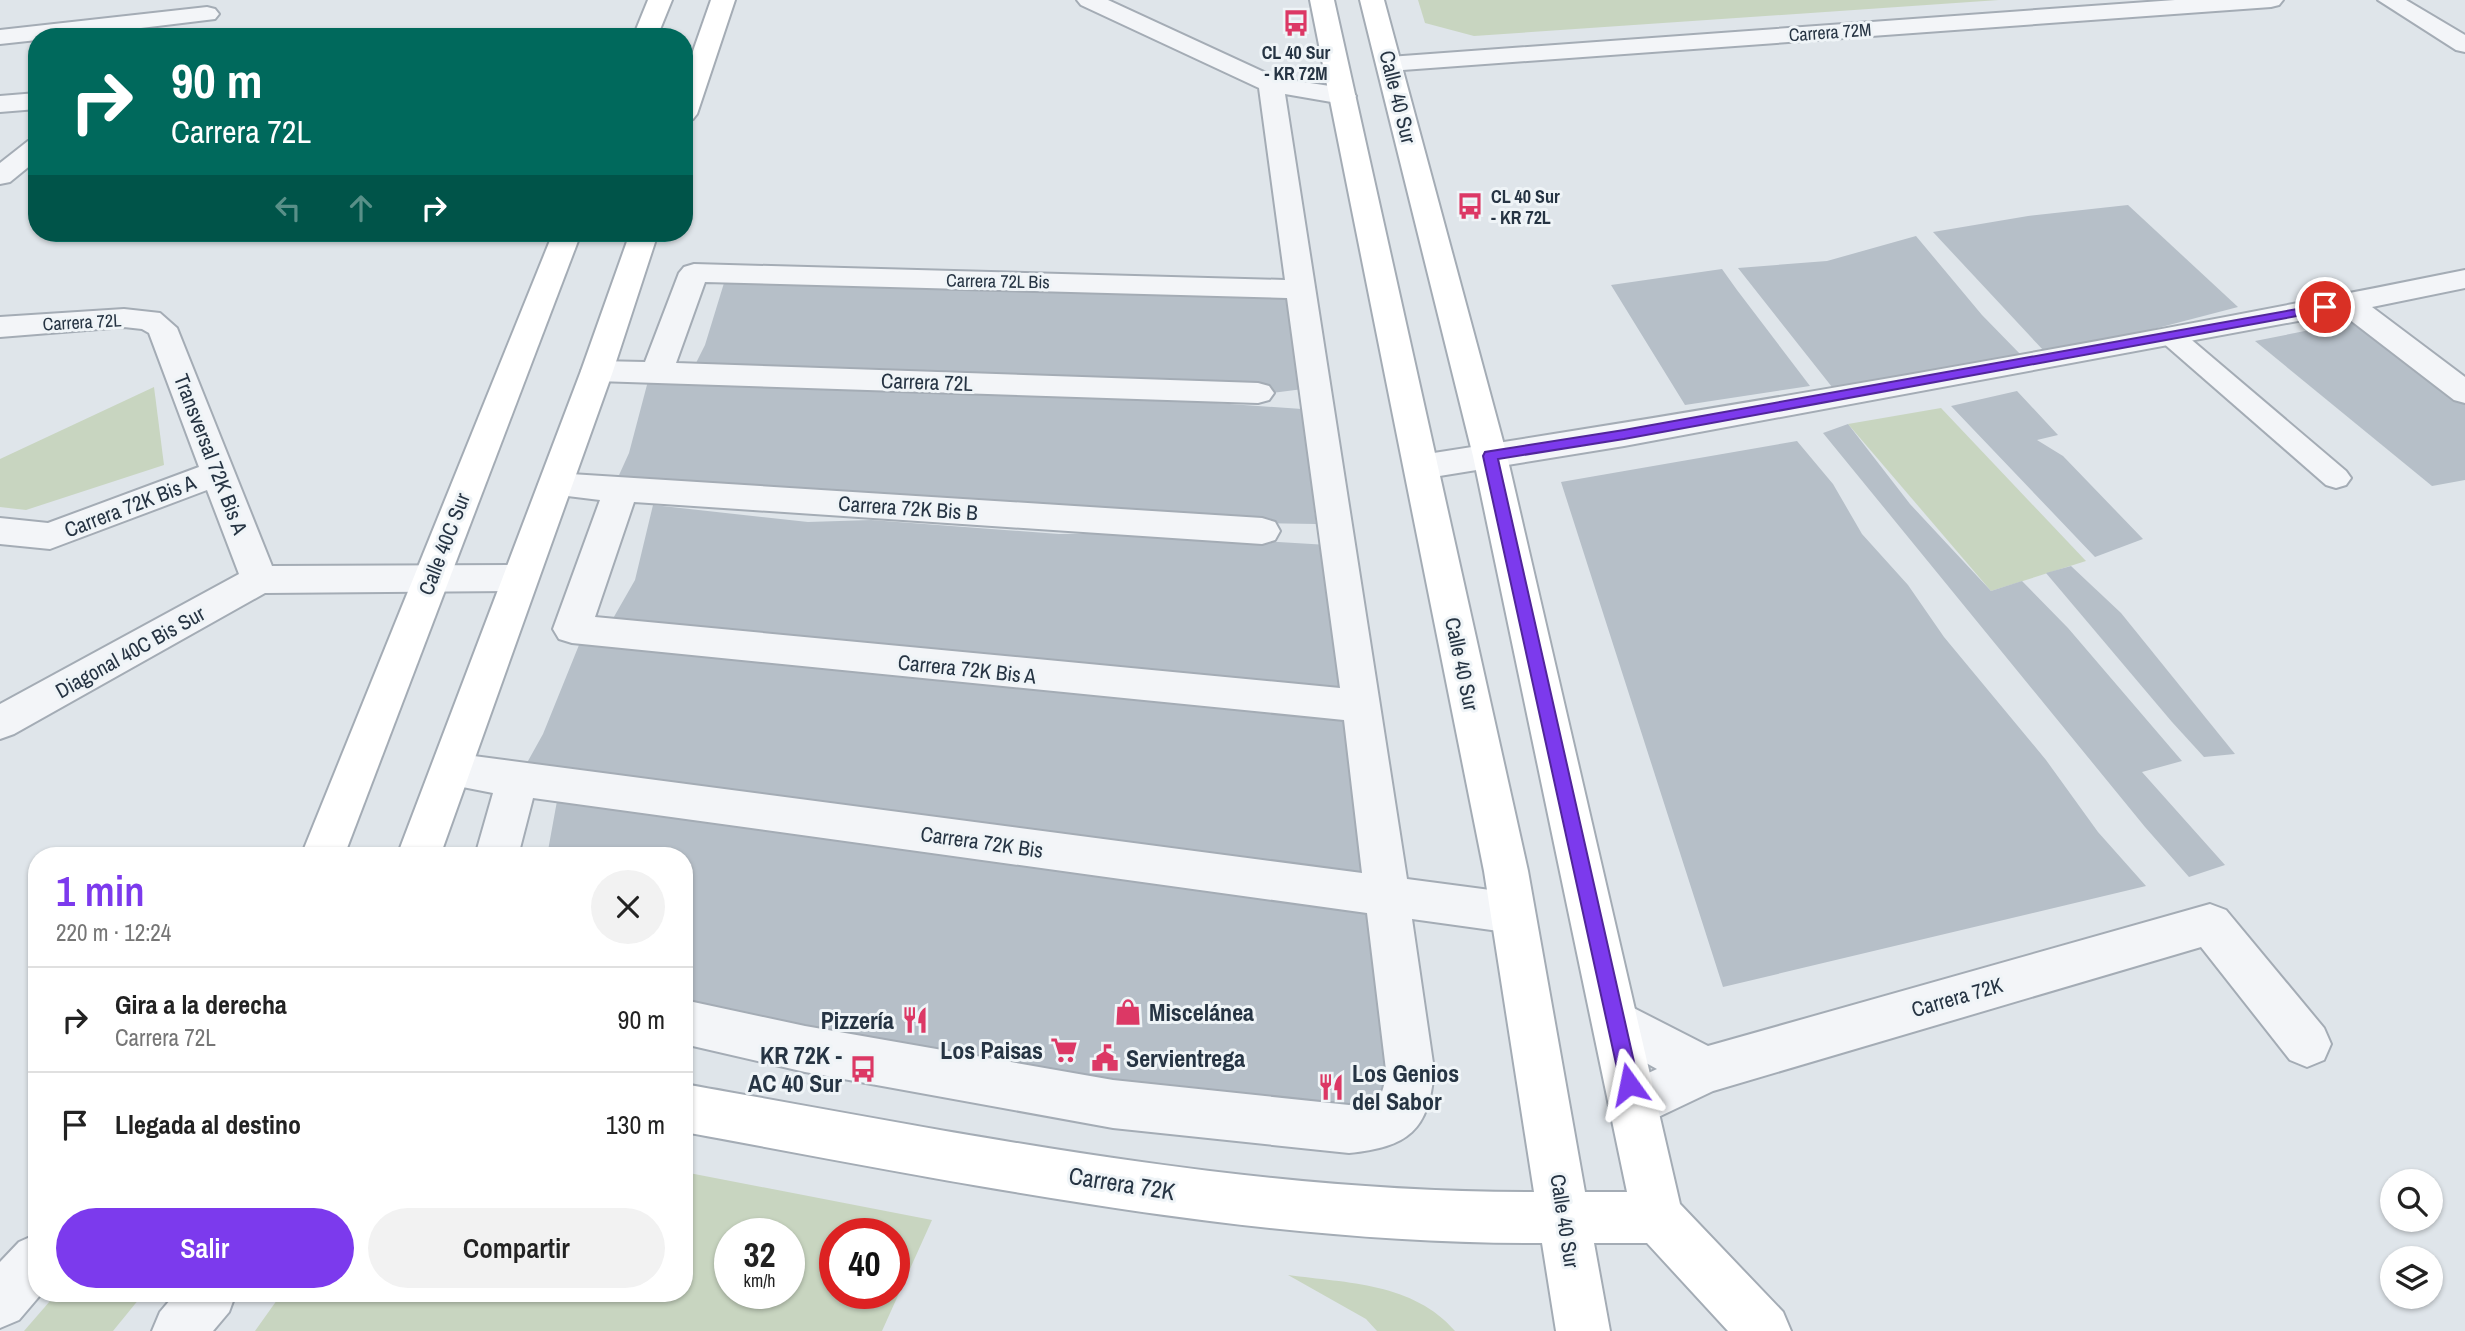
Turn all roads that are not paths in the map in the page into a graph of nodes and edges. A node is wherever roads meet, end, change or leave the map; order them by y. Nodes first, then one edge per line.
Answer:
1 (660, 0) edge
2 (723, 0) edge
3 (1089, 0) edge
4 (1322, 0) edge
5 (1372, 0) edge
6 (2271, 0) edge
7 (2390, 0) edge
8 (216, 7) edge
9 (65, 28) edge
10 (189, 28) edge
11 (649, 28) edge
12 (28, 33) edge
13 (0, 37) edge
14 (2465, 45) edge
15 (1389, 64) junction
16 (1271, 84) junction
17 (693, 88) edge
18 (1343, 96) junction
19 (28, 102) edge
20 (0, 104) edge
21 (28, 155) edge
22 (0, 176) edge
23 (563, 242) edge
24 (641, 242) edge
25 (2465, 279) edge
26 (1302, 289) junction
27 (2347, 303) junction
28 (0, 327) edge
29 (162, 328) joint
30 (2171, 336) junction
31 (597, 371) junction
32 (657, 373) junction
33 (1258, 393) dead end
34 (2465, 393) edge
35 (1490, 456) junction
36 (1421, 467) junction
37 (218, 473) junction
38 (2336, 478) dead end
39 (555, 485) junction
40 (621, 489) junction
41 (0, 531) edge
42 (1262, 531) dead end
43 (430, 578) junction
44 (520, 578) junction
45 (259, 580) junction
46 (1362, 706) junction
47 (0, 723) edge
48 (451, 770) junction
49 (518, 779) junction
50 (325, 847) edge
51 (421, 847) edge
52 (499, 847) edge
53 (1389, 896) junction
54 (1513, 913) junction
55 (1616, 1021) junction
56 (693, 1024) edge
57 (2307, 1044) dead end
58 (1705, 1070) junction
59 (1633, 1105) junction
60 (693, 1110) edge
61 (1564, 1217) junction
62 (1658, 1217) junction
63 (28, 1269) edge
64 (0, 1301) edge
65 (203, 1302) edge
66 (179, 1331) edge
67 (1583, 1331) edge
68 (1764, 1331) edge

1 - 11 street
2 - 17 street
3 - 16 street
4 - 18 street, Calle 40 Sur
5 - 15 street, Calle 40 Sur
6 - 15 street, Carrera 72M
7 - 14 street
8 - 9 street
8 - 10 street
12 - 13 street
15 - 35 street, Calle 40 Sur
16 - 18 street
16 - 26 street
18 - 36 street, Calle 40 Sur
19 - 20 street
21 - 22 street
23 - 43 street, Calle 40C Sur
24 - 31 street
25 - 27 street
26 - 32 street, Carrera 72L Bis
26 - 46 street
27 - 30 street
27 - 34 street
28 - 29 street, Carrera 72L
29 - 37 street, Transversal 72K Bis A
30 - 35 street
30 - 38 lane
31 - 32 street, Carrera 72L
31 - 39 street
32 - 33 street, Carrera 72L
35 - 36 street
35 - 55 street, Calle 40 Sur
36 - 54 street, Calle 40 Sur
37 - 41 street, Carrera 72K Bis A
37 - 45 street, Transversal 72K Bis A
39 - 40 street, Carrera 72K Bis B
39 - 44 street
40 - 42 street, Carrera 72K Bis B
40 - 46 street, Carrera 72K Bis A
43 - 44 street
43 - 45 street
43 - 50 street, Calle 40C Sur
44 - 48 street
45 - 47 street, Diagonal 40C Bis Sur
46 - 53 street
48 - 49 street, Carrera 72K Bis
48 - 51 street
49 - 52 street
49 - 53 street, Carrera 72K Bis
53 - 54 street, Carrera 72K Bis
53 - 56 street
54 - 61 street, Calle 40 Sur
55 - 58 street
55 - 59 street, Calle 40 Sur
57 - 58 street, Carrera 72K
58 - 59 street, Carrera 72K
59 - 62 street, Calle 40 Sur
60 - 61 street, Carrera 72K
61 - 62 street, Carrera 72K
61 - 67 street, Calle 40 Sur
62 - 68 street
63 - 64 street
65 - 66 street

